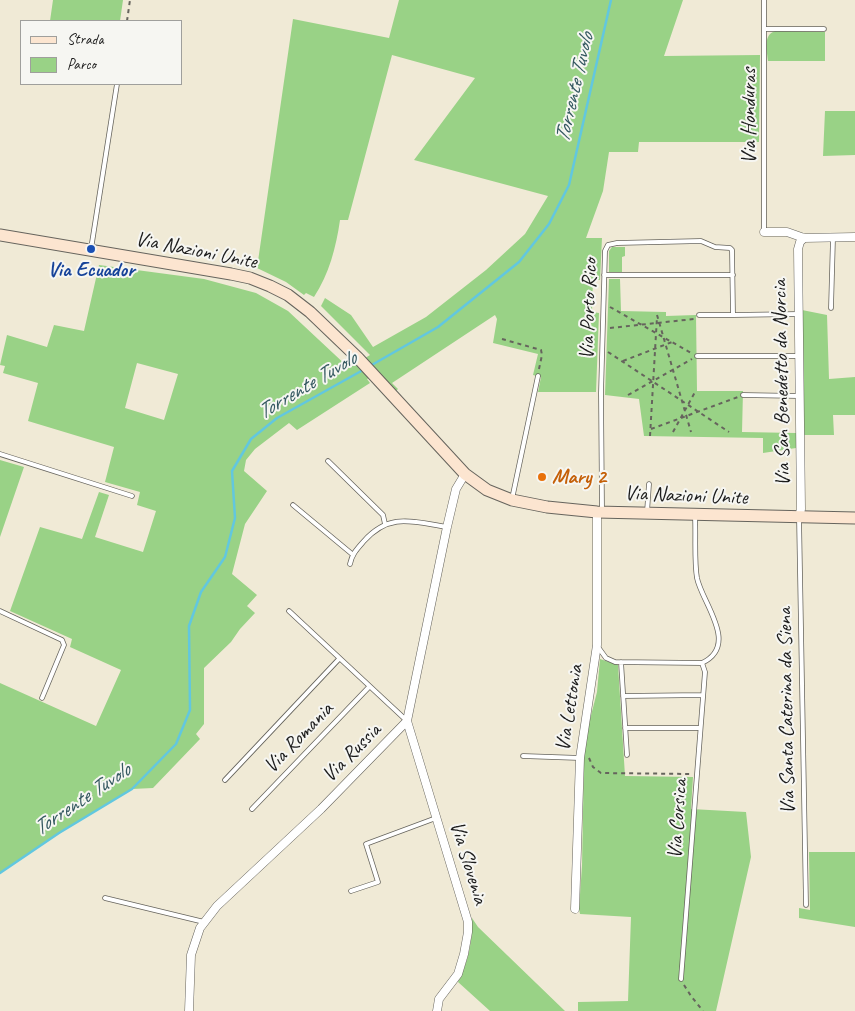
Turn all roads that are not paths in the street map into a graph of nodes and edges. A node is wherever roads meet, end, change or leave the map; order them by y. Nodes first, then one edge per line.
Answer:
1 (764, 0) edge
2 (764, 29) junction
3 (824, 29) dead end
4 (117, 85) edge
5 (764, 232) joint
6 (787, 232) junction
7 (0, 235) edge
8 (855, 237) edge
9 (804, 238) junction
10 (833, 238) junction
11 (91, 249) junction
12 (798, 249) junction
13 (604, 275) junction
14 (733, 275) junction
15 (831, 308) dead end
16 (733, 314) junction
17 (799, 314) junction
18 (698, 317) road end
19 (697, 356) road end
20 (799, 356) junction
21 (538, 376) road end
22 (743, 395) road end
23 (799, 396) junction
24 (0, 454) edge
25 (328, 461) dead end
26 (465, 474) junction
27 (649, 484) dead end
28 (132, 496) dead end
29 (512, 500) junction
30 (293, 505) dead end
31 (599, 512) junction
32 (647, 513) junction
33 (695, 515) junction
34 (798, 517) junction
35 (855, 518) edge
36 (385, 524) junction
37 (447, 527) junction
38 (352, 554) junction
39 (350, 564) dead end
40 (0, 611) edge
41 (289, 611) dead end
42 (597, 645) junction
43 (339, 659) junction
44 (621, 662) junction
45 (702, 663) junction
46 (369, 687) junction
47 (702, 695) junction
48 (623, 696) junction
49 (42, 698) dead end
50 (407, 722) junction
51 (625, 728) junction
52 (700, 728) junction
53 (627, 755) dead end
54 (523, 756) dead end
55 (584, 756) junction
56 (225, 780) dead end
57 (252, 809) dead end
58 (436, 818) junction
59 (351, 891) dead end
60 (105, 898) dead end
61 (806, 905) dead end
62 (575, 909) dead end
63 (204, 922) junction
64 (681, 978) road end
65 (189, 1011) edge
66 (437, 1011) edge

1 - 2 lane, Via Honduras
2 - 3 lane
2 - 5 lane, Via Honduras
4 - 11 lane
5 - 6 street
6 - 9 street
6 - 12 street
7 - 11 street, Via Nazioni Unite
8 - 10 street
9 - 10 street
9 - 12 street
10 - 15 lane
11 - 26 street, Via Nazioni Unite
12 - 17 street, Via San Benedetto da Norcia
13 - 14 lane
13 - 14 lane, Via Porto Rico
13 - 31 lane, Via Porto Rico
14 - 16 lane, Via Porto Rico
16 - 17 lane
16 - 18 lane
17 - 20 street, Via San Benedetto da Norcia
19 - 20 lane
20 - 23 street, Via San Benedetto da Norcia
21 - 29 lane
22 - 23 lane
23 - 34 street, Via San Benedetto da Norcia
24 - 28 lane
25 - 36 lane
26 - 29 street, Via Nazioni Unite
26 - 37 street, Via Russia
27 - 32 lane
29 - 31 street, Via Nazioni Unite
30 - 38 lane
31 - 32 street, Via Nazioni Unite
31 - 42 street, Via Lettonia
32 - 33 street, Via Nazioni Unite
33 - 34 street, Via Nazioni Unite
33 - 45 lane
34 - 35 street, Via Nazioni Unite
34 - 61 lane, Via Santa Caterina da Siena
36 - 37 lane
36 - 38 lane
37 - 50 street, Via Russia
38 - 39 lane
40 - 49 lane
41 - 43 lane
42 - 44 lane
42 - 55 street, Via Lettonia
43 - 46 lane
43 - 56 lane, Via Romania
44 - 45 lane
44 - 48 lane
45 - 47 lane, Via Corsica
46 - 50 lane
46 - 57 lane, Via Romania
47 - 48 lane
47 - 52 lane, Via Corsica
48 - 51 lane
50 - 58 street, Via Slovenia
50 - 63 street, Via Russia
51 - 52 lane
51 - 53 lane
52 - 64 lane, Via Corsica
54 - 55 lane
55 - 62 street, Via Lettonia
58 - 59 lane
58 - 66 street, Via Slovenia
60 - 63 lane
63 - 65 street, Via Russia

